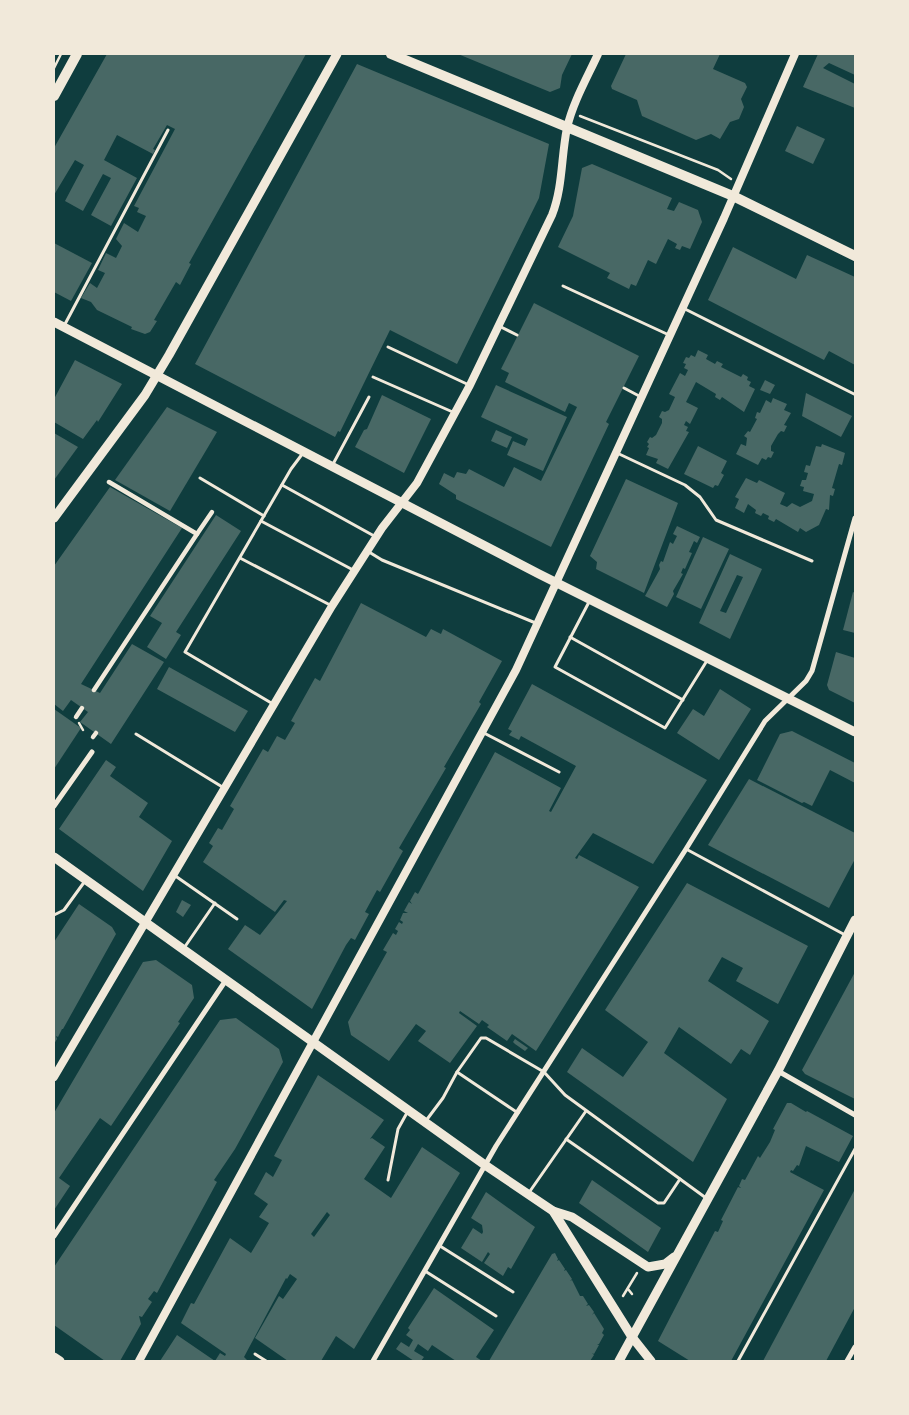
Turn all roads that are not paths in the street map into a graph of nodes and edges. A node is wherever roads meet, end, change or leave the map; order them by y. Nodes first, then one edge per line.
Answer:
1 (77, 54) edge
2 (337, 54) edge
3 (391, 54) edge
4 (598, 54) edge
5 (795, 54) edge
6 (54, 96) edge
7 (567, 128) junction
8 (168, 130) dead end
9 (733, 196) junction
10 (855, 256) edge
11 (563, 286) dead end
12 (682, 308) junction
13 (54, 322) edge
14 (499, 326) junction
15 (63, 327) junction
16 (516, 335) dead end
17 (670, 335) junction
18 (388, 347) dead end
19 (157, 375) junction
20 (374, 377) dead end
21 (470, 385) junction
22 (624, 388) dead end
23 (854, 394) dead end
24 (369, 397) dead end
25 (641, 397) junction
26 (455, 414) junction
27 (304, 452) junction
28 (616, 452) junction
29 (332, 467) junction
30 (200, 478) dead end
31 (109, 482) dead end
32 (282, 486) junction
33 (403, 504) junction
34 (212, 512) dead end
35 (264, 516) junction
36 (54, 518) edge
37 (855, 518) edge
38 (261, 521) junction
39 (197, 534) junction
40 (377, 537) junction
41 (368, 551) junction
42 (240, 558) junction
43 (812, 561) dead end
44 (356, 571) junction
45 (556, 582) junction
46 (590, 599) junction
47 (332, 606) junction
48 (538, 625) junction
49 (570, 637) junction
50 (708, 659) junction
51 (94, 690) dead end
52 (787, 699) junction
53 (683, 700) junction
54 (274, 705) junction
55 (82, 708) dead end
56 (84, 716) dead end
57 (482, 732) junction
58 (855, 732) edge
59 (136, 734) dead end
60 (92, 752) dead end
61 (559, 772) dead end
62 (224, 788) junction
63 (54, 806) edge
64 (686, 849) junction
65 (54, 857) edge
66 (174, 876) junction
67 (86, 881) junction
68 (215, 903) junction
69 (54, 916) edge
70 (237, 919) dead end
71 (855, 920) edge
72 (146, 922) junction
73 (847, 936) junction
74 (182, 950) junction
75 (226, 980) junction
76 (314, 1044) junction
77 (778, 1071) junction
78 (458, 1072) junction
79 (544, 1072) junction
80 (54, 1077) edge
81 (408, 1110) junction
82 (586, 1111) junction
83 (518, 1113) junction
84 (855, 1115) edge
85 (424, 1122) junction
86 (566, 1139) junction
87 (855, 1150) edge
88 (484, 1166) junction
89 (680, 1179) junction
90 (388, 1180) dead end
91 (528, 1194) junction
92 (708, 1199) junction
93 (553, 1211) junction
94 (54, 1236) edge
95 (439, 1246) junction
96 (678, 1254) junction
97 (425, 1270) junction
98 (513, 1292) dead end
99 (496, 1316) dead end
100 (632, 1337) junction
101 (855, 1347) edge
102 (256, 1354) dead end
103 (54, 1357) edge
104 (60, 1361) edge
105 (139, 1361) edge
106 (266, 1361) edge
107 (373, 1361) edge
108 (620, 1361) edge
109 (651, 1361) edge
110 (738, 1361) edge
111 (848, 1361) edge

1 - 6 main road
2 - 19 main road
3 - 7 main road
4 - 7 street
5 - 9 street
7 - 9 main road
7 - 14 street
8 - 15 lane
9 - 10 main road
9 - 12 street
11 - 17 lane
12 - 17 street
12 - 23 lane
13 - 15 main road
14 - 16 lane
14 - 21 street
15 - 19 main road
17 - 25 street
18 - 21 lane
19 - 27 main road
19 - 36 main road
20 - 26 lane
21 - 26 street
22 - 25 lane
24 - 29 lane
25 - 28 street
26 - 33 street
27 - 29 main road
27 - 32 lane
28 - 43 lane
28 - 45 street
29 - 33 main road
30 - 35 lane
31 - 39 street
32 - 35 lane
32 - 40 lane
33 - 40 street
33 - 45 main road
34 - 39 street
35 - 38 lane
37 - 52 street
38 - 42 lane
38 - 44 lane
39 - 51 street
40 - 41 street
41 - 44 street
41 - 48 lane
42 - 47 lane
42 - 54 lane
44 - 47 street
45 - 46 main road
45 - 48 street
46 - 49 lane
46 - 50 main road
47 - 54 street
48 - 57 street
49 - 53 lane
49 - 53 lane
50 - 52 main road
50 - 53 lane
52 - 58 main road
52 - 64 street
54 - 62 street
55 - 56 street
57 - 61 lane
57 - 76 street
59 - 62 lane
60 - 63 street
62 - 66 street
64 - 73 lane
64 - 79 street
65 - 67 main road
66 - 68 lane
66 - 72 street
67 - 69 lane
67 - 72 main road
68 - 70 lane
68 - 74 lane
71 - 73 main road
72 - 74 main road
72 - 80 street
73 - 77 main road
74 - 75 main road
75 - 76 main road
75 - 94 street
76 - 81 main road
76 - 105 street
77 - 84 street
77 - 92 main road
78 - 79 lane
78 - 83 lane
78 - 85 lane
79 - 82 lane
79 - 83 street
81 - 85 main road
81 - 90 lane
82 - 86 lane
82 - 89 lane
83 - 88 street
85 - 88 main road
86 - 89 lane
86 - 91 lane
87 - 110 lane
88 - 91 main road
88 - 95 street
89 - 92 lane
91 - 93 main road
92 - 96 main road
93 - 96 main road
93 - 100 main road
95 - 97 street
95 - 98 lane
96 - 100 main road
97 - 99 lane
97 - 107 street
100 - 108 main road
100 - 109 main road
101 - 111 street
102 - 106 lane
103 - 104 main road

